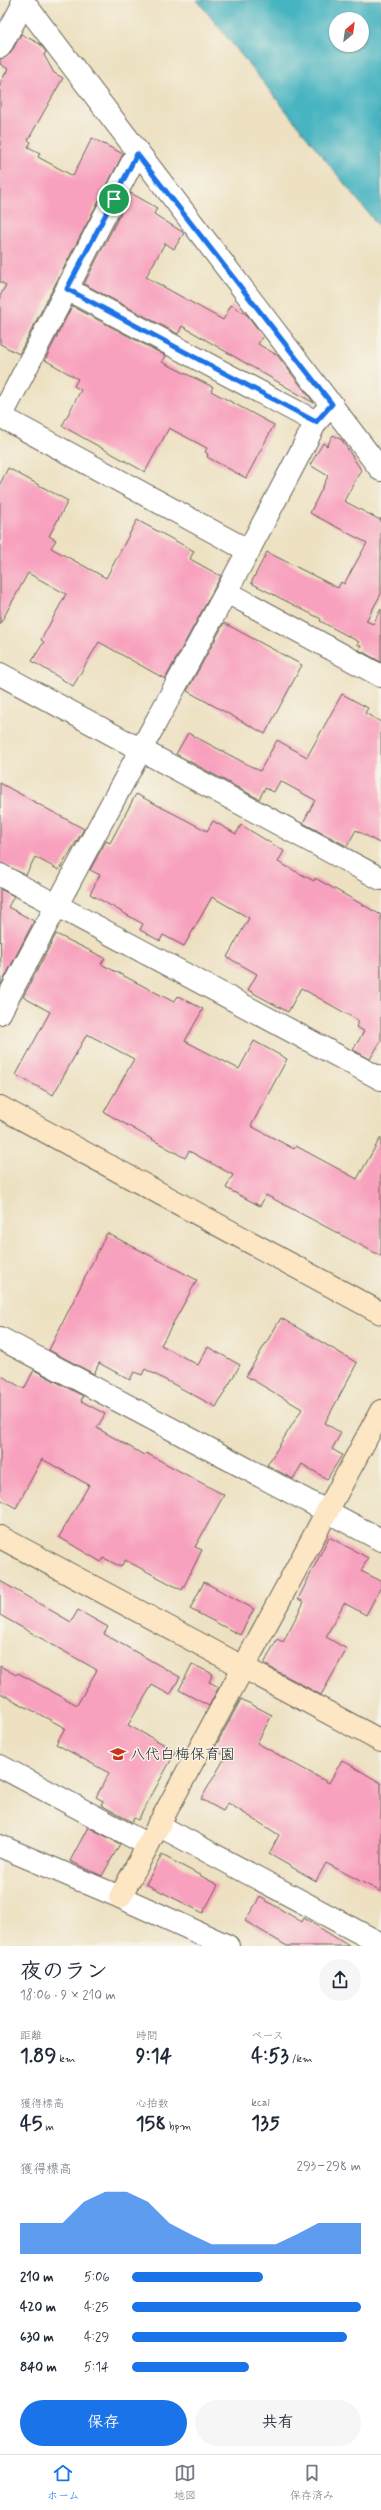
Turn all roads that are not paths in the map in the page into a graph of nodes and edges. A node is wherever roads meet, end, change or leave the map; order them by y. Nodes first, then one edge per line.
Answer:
1 (23, 1) edge
2 (0, 47) edge
3 (137, 154) junction
4 (67, 289) junction
5 (332, 404) junction
6 (0, 417) edge
7 (316, 422) junction
8 (381, 470) edge
9 (249, 551) junction
10 (227, 592) junction
11 (0, 674) edge
12 (381, 676) edge
13 (141, 750) junction
14 (0, 875) edge
15 (381, 879) edge
16 (56, 905) junction
17 (0, 1013) edge
18 (381, 1079) edge
19 (0, 1107) edge
20 (381, 1313) edge
21 (0, 1338) edge
22 (381, 1411) edge
23 (327, 1511) junction
24 (0, 1538) edge
25 (381, 1540) edge
26 (243, 1668) junction
27 (381, 1741) edge
28 (0, 1766) edge
29 (158, 1825) junction
30 (148, 1845) junction
31 (0, 1846) edge
32 (120, 1896) junction
33 (381, 1944) edge
34 (228, 1946) edge

1 - 2 street
1 - 3 street
3 - 4 street
3 - 5 street
4 - 6 street
4 - 7 street
5 - 7 street
5 - 8 street
6 - 9 street
7 - 9 street
9 - 10 street
10 - 12 street
10 - 13 street
11 - 13 street
13 - 15 street
13 - 16 street
14 - 16 street
16 - 17 street
16 - 18 street
19 - 20 street
21 - 23 street
22 - 23 street
23 - 25 street
23 - 26 street
24 - 26 street
26 - 27 street
26 - 29 street
28 - 30 street
29 - 30 street
29 - 33 street
30 - 32 street
31 - 32 street
32 - 34 street

